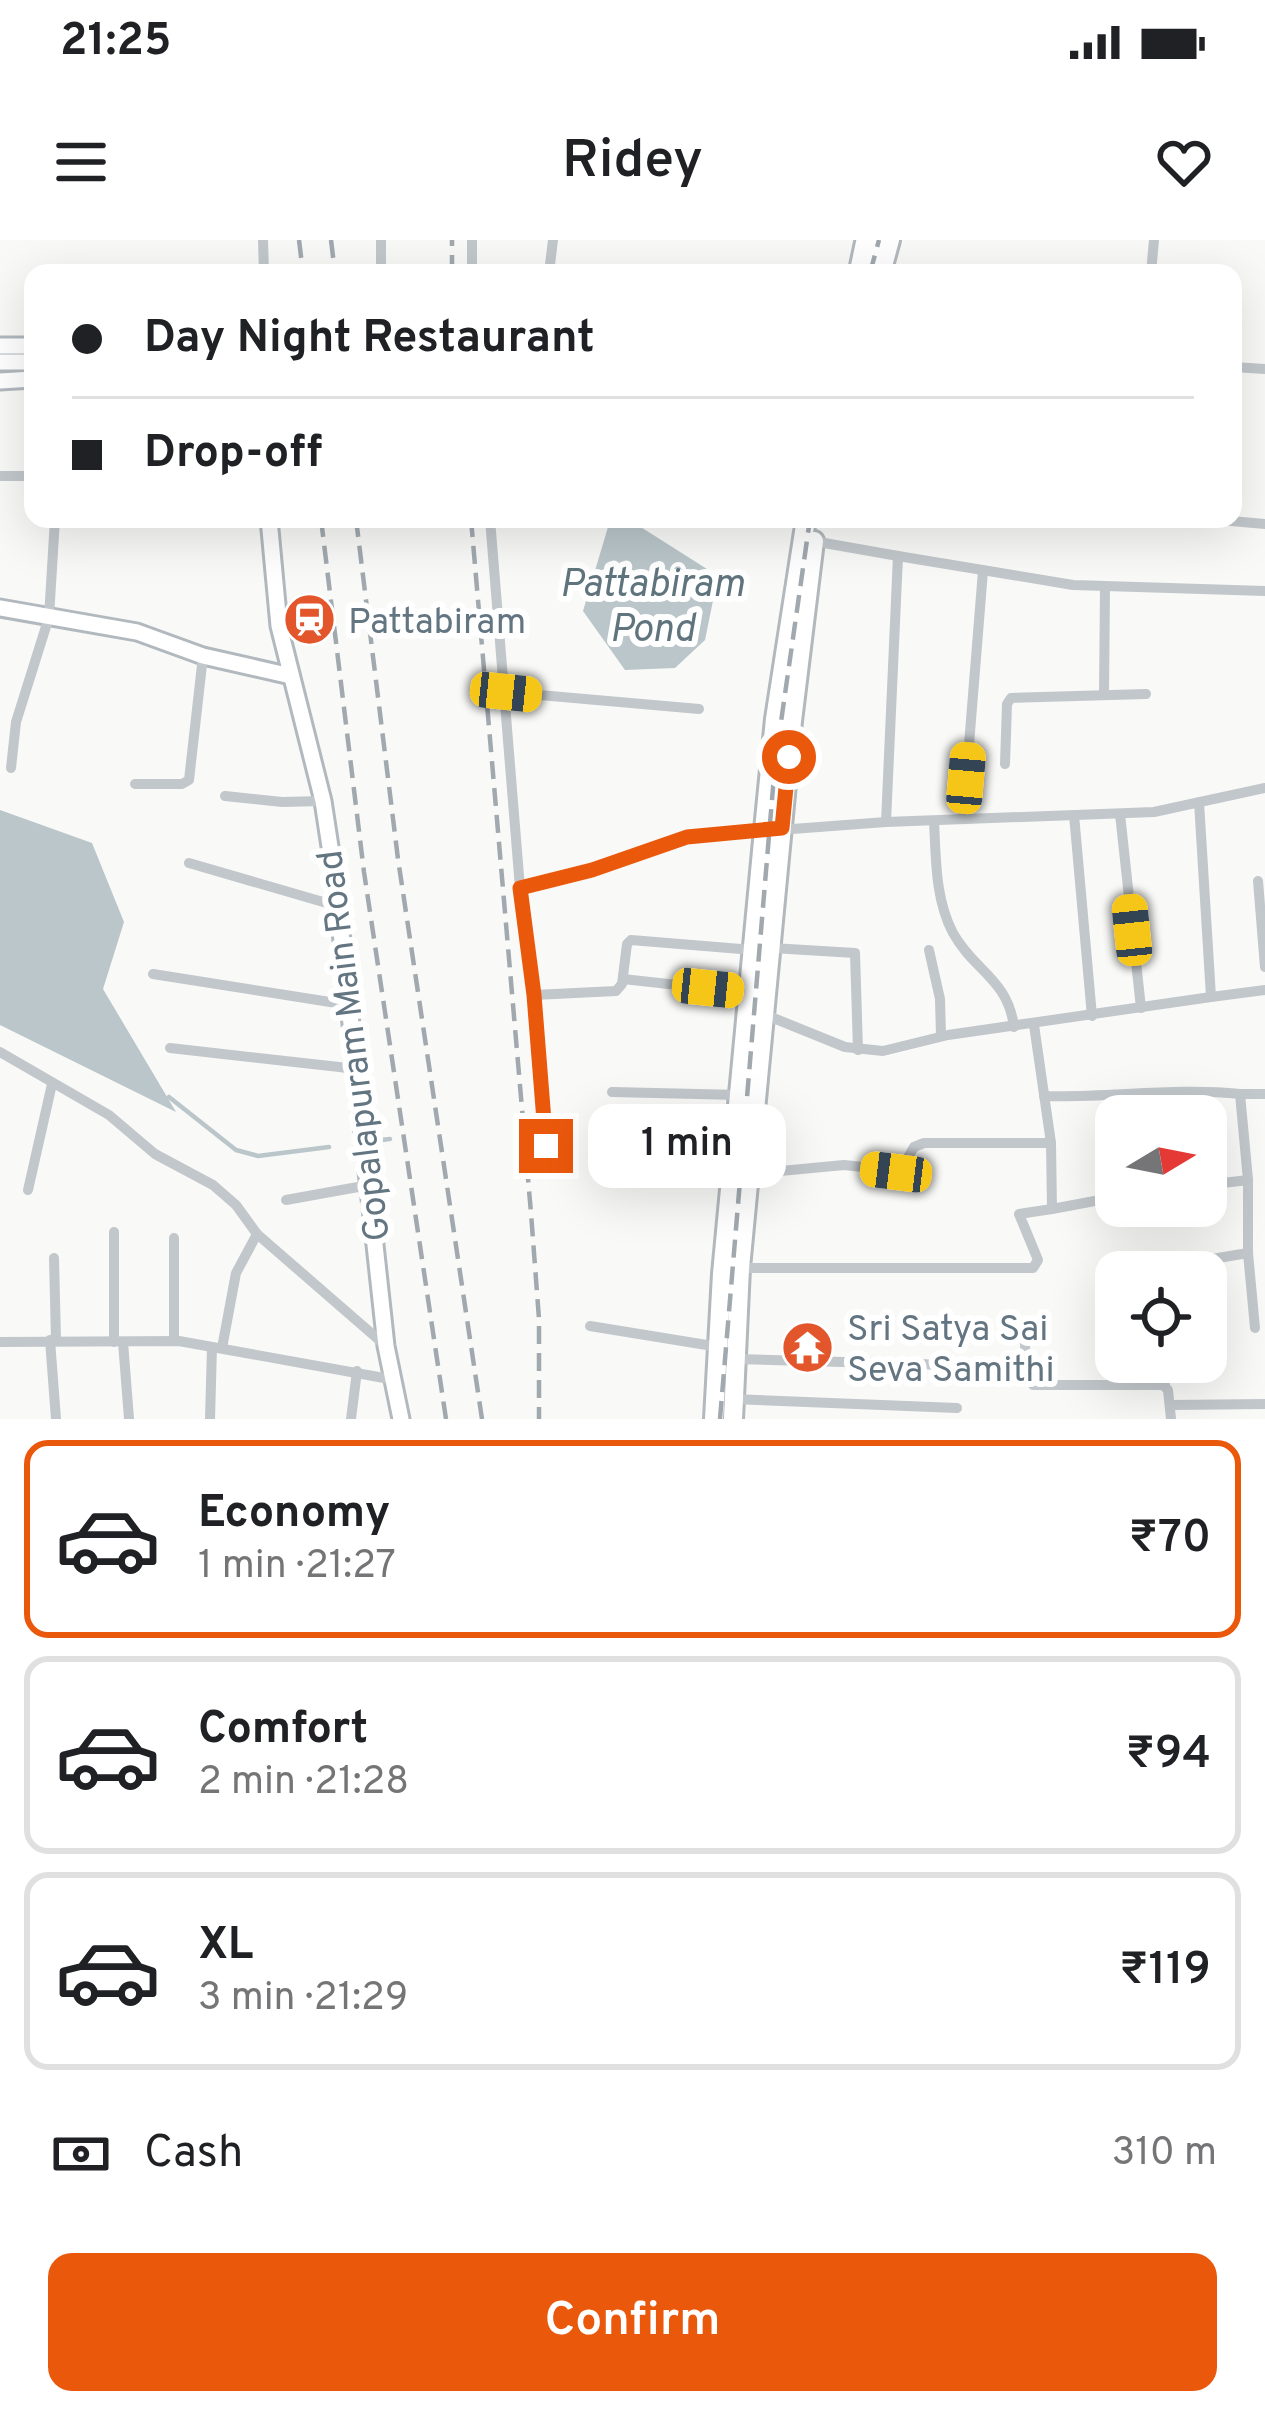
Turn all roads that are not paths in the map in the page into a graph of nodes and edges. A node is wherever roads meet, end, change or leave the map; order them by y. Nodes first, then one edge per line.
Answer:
1 (54, 528) edge
2 (270, 528) edge
3 (491, 528) edge
4 (807, 533) edge
5 (898, 556) junction
6 (983, 571) junction
7 (1105, 586) junction
8 (1265, 591) edge
9 (0, 608) edge
10 (49, 617) junction
11 (203, 656) junction
12 (291, 676) junction
13 (506, 692) junction
14 (1146, 694) dead end
15 (1104, 695) junction
16 (699, 709) dead end
17 (1005, 764) dead end
18 (11, 768) dead end
19 (135, 784) dead end
20 (1265, 788) edge
21 (225, 796) dead end
22 (322, 801) junction
23 (1199, 802) junction
24 (1120, 814) junction
25 (1074, 815) junction
26 (963, 819) junction
27 (934, 820) junction
28 (886, 822) junction
29 (773, 829) junction
30 (189, 863) dead end
31 (1258, 880) dead end
32 (520, 888) junction
33 (337, 906) junction
34 (763, 949) junction
35 (929, 950) dead end
36 (1265, 967) edge
37 (153, 974) dead end
38 (623, 979) junction
39 (1265, 990) edge
40 (750, 993) junction
41 (534, 995) junction
42 (1211, 997) junction
43 (349, 1005) junction
44 (1141, 1008) junction
45 (766, 1015) junction
46 (1092, 1016) junction
47 (1034, 1025) junction
48 (1014, 1027) junction
49 (941, 1036) junction
50 (170, 1048) dead end
51 (858, 1050) junction
52 (0, 1052) edge
53 (357, 1069) junction
54 (52, 1084) junction
55 (611, 1092) dead end
56 (1240, 1094) junction
57 (1265, 1094) edge
58 (740, 1095) junction
59 (1044, 1096) junction
60 (1051, 1143) junction
61 (546, 1146) dead end
62 (749, 1174) junction
63 (1248, 1180) junction
64 (1227, 1182) edge
65 (369, 1185) junction
66 (28, 1190) dead end
67 (286, 1200) dead end
68 (1095, 1201) edge
69 (1052, 1209) junction
70 (1248, 1230) junction
71 (1265, 1231) edge
72 (114, 1232) dead end
73 (257, 1234) junction
74 (174, 1238) dead end
75 (1248, 1253) junction
76 (1227, 1256) edge
77 (54, 1258) dead end
78 (731, 1268) junction
79 (590, 1326) dead end
80 (1255, 1328) dead end
81 (1024, 1329) dead end
82 (53, 1340) junction
83 (174, 1341) junction
84 (0, 1342) edge
85 (119, 1342) junction
86 (386, 1346) junction
87 (217, 1347) junction
88 (719, 1347) junction
89 (736, 1359) junction
90 (951, 1365) dead end
91 (357, 1370) junction
92 (395, 1380) junction
93 (1163, 1383) edge
94 (1165, 1385) junction
95 (1265, 1404) edge
96 (1170, 1405) junction
97 (957, 1408) dead end
98 (733, 1409) edge
99 (56, 1419) edge
100 (129, 1419) edge
101 (210, 1419) edge
102 (351, 1419) edge
103 (401, 1419) edge
104 (714, 1419) edge
105 (1171, 1419) edge

1 - 10 street
2 - 12 street, Gopalapuram Main Road
3 - 13 street
4 - 5 street
4 - 29 highway
5 - 6 street
5 - 28 street
6 - 7 street
6 - 26 street
7 - 8 street
7 - 15 street
9 - 10 street
10 - 11 street
10 - 18 street
11 - 12 street
11 - 19 street
12 - 22 street, Gopalapuram Main Road
13 - 16 street
13 - 32 street
14 - 15 street
15 - 17 street
20 - 23 street
21 - 22 street
22 - 33 street, Gopalapuram Main Road
23 - 24 street
23 - 42 street
24 - 25 street
24 - 44 street
25 - 26 street
25 - 46 street
26 - 27 street
27 - 28 street
27 - 48 street
28 - 29 street
29 - 32 street
29 - 34 highway
30 - 33 street
31 - 36 street
32 - 41 street
33 - 43 street, Gopalapuram Main Road
34 - 38 street
34 - 40 highway
34 - 45 highway
34 - 51 street
35 - 49 street
37 - 43 street
38 - 40 street
38 - 41 street
39 - 42 street
40 - 58 highway
41 - 61 street
42 - 44 street
43 - 53 street, Gopalapuram Main Road
44 - 46 street
45 - 51 street
45 - 62 highway
46 - 47 street
47 - 48 street
47 - 59 street
48 - 49 street
49 - 51 street
50 - 53 street
52 - 54 street
53 - 65 street, Gopalapuram Main Road
54 - 66 street
54 - 73 street
55 - 58 street
56 - 57 street
56 - 59 street
56 - 63 street
58 - 78 highway
59 - 60 street
60 - 62 street
60 - 69 street
62 - 78 highway
63 - 64 street
63 - 70 street
65 - 67 street
65 - 86 street, Gopalapuram Main Road
68 - 69 street
69 - 78 street
70 - 71 street
70 - 75 street
72 - 85 street
73 - 86 street
73 - 87 street
74 - 83 street
75 - 76 street
75 - 80 street
77 - 82 street
78 - 88 highway
78 - 89 highway
79 - 88 street
81 - 94 street
82 - 84 street
82 - 85 street
82 - 99 street
83 - 85 street
83 - 87 street
85 - 100 street
86 - 92 street, Gopalapuram Main Road
87 - 91 street
87 - 101 street
88 - 104 highway
89 - 90 street
89 - 98 highway
91 - 92 street
91 - 102 street
92 - 103 street, Gopalapuram Main Road
93 - 94 street
94 - 96 street
95 - 96 street
96 - 105 street
97 - 98 street

